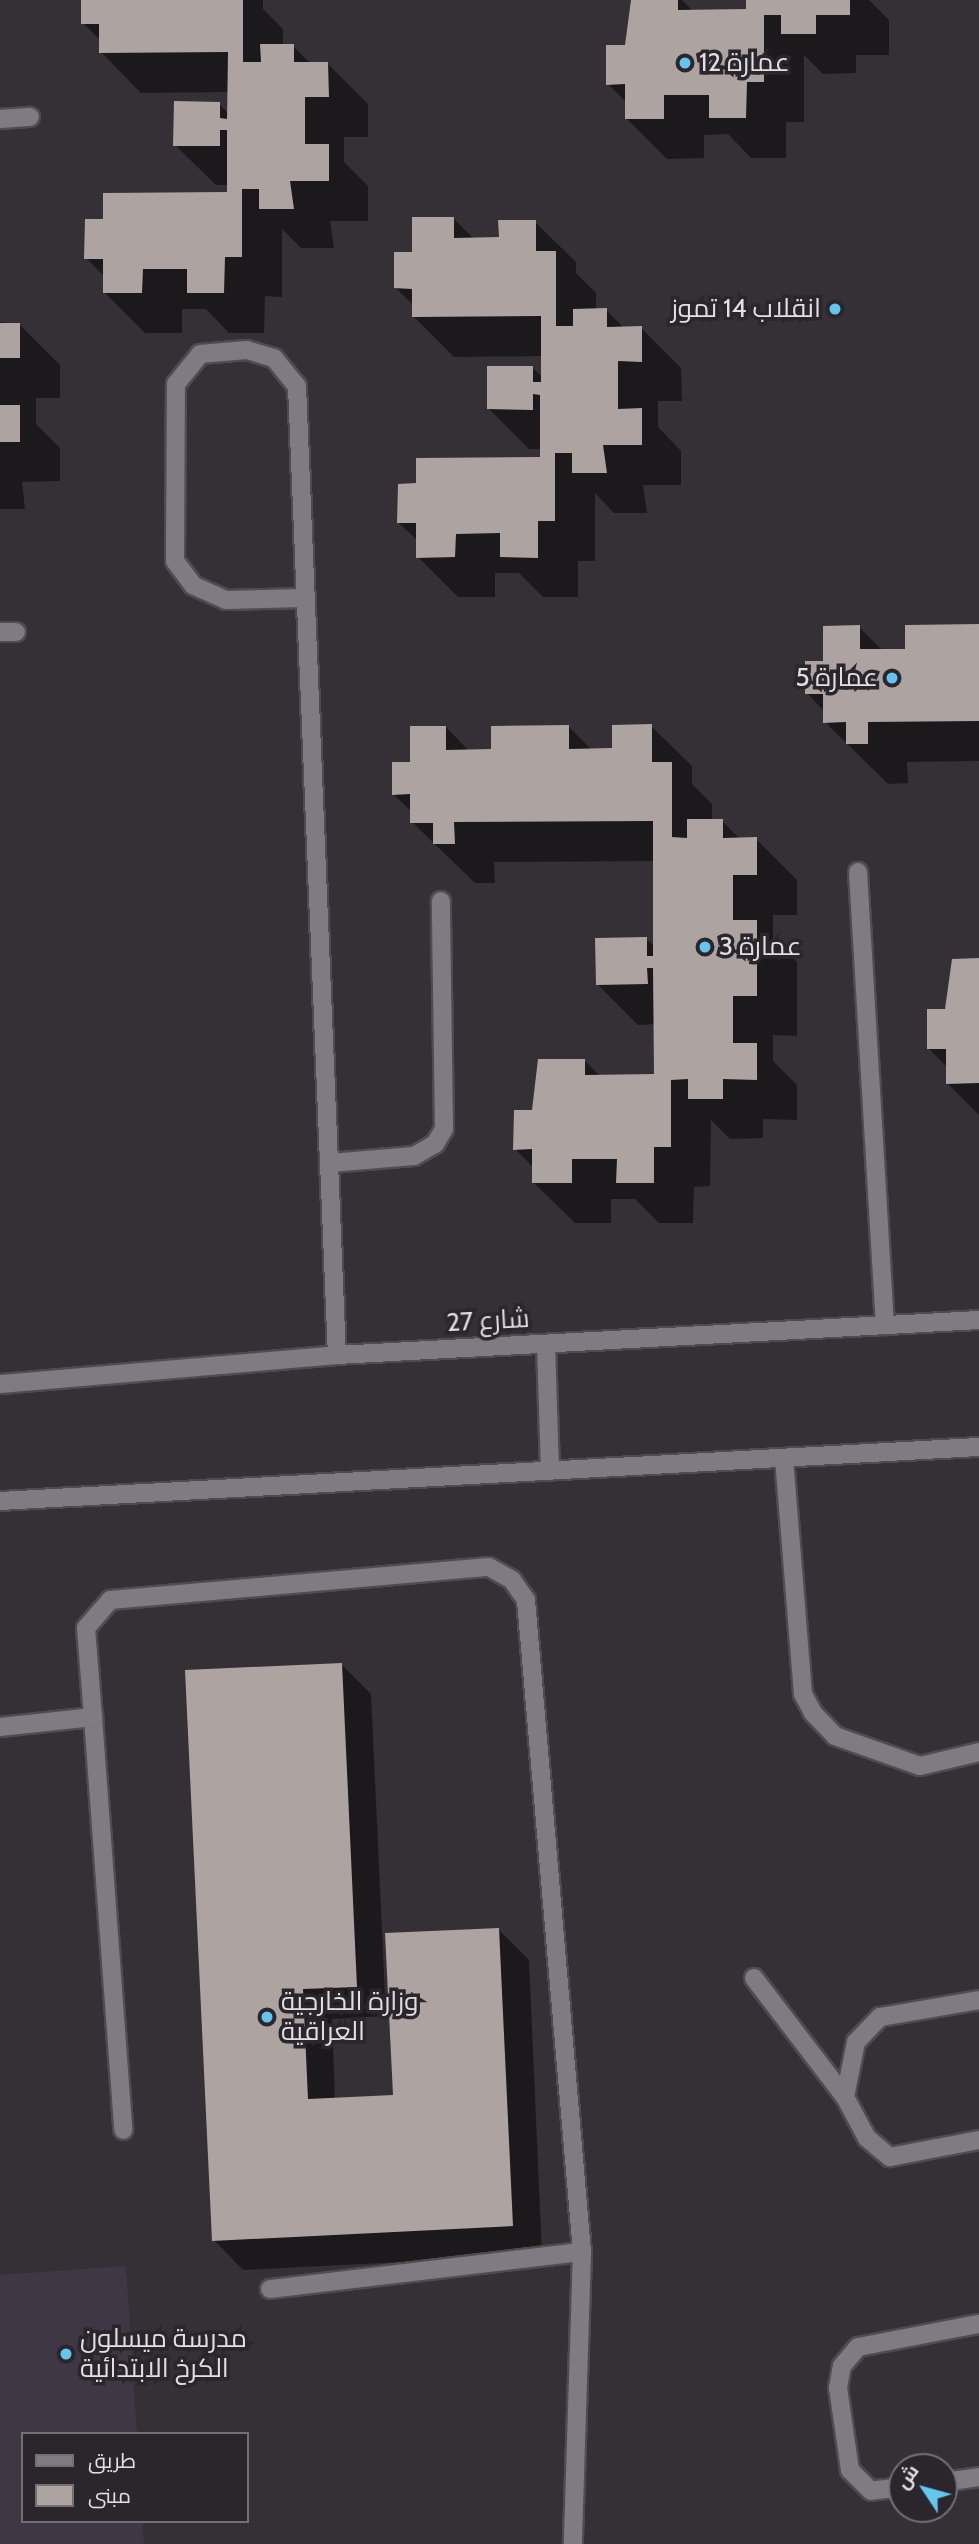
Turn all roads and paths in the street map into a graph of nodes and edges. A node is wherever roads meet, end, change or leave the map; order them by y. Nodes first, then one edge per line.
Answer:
1 (30, 117) dead end
2 (0, 119) edge
3 (303, 598) junction
4 (858, 872) dead end
5 (441, 901) dead end
6 (330, 1163) junction
7 (979, 1320) edge
8 (885, 1325) junction
9 (546, 1344) junction
10 (337, 1355) junction
11 (0, 1384) edge
12 (979, 1447) edge
13 (784, 1458) junction
14 (550, 1470) junction
15 (0, 1501) edge
16 (93, 1717) junction
17 (0, 1727) edge
18 (979, 1752) edge
19 (754, 1978) dead end
20 (979, 2000) edge
21 (845, 2097) junction
22 (124, 2130) dead end
23 (979, 2140) edge
24 (582, 2252) junction
25 (270, 2289) dead end
26 (979, 2324) edge
27 (979, 2477) edge
28 (958, 2480) edge
29 (888, 2489) edge
30 (573, 2544) edge

1 - 2 main road
3 - 3 main road
3 - 6 main road
4 - 8 main road
5 - 6 main road
6 - 10 main road
7 - 8 main road, شارع 27
8 - 9 main road, شارع 27
9 - 10 main road, شارع 27
9 - 14 main road
10 - 11 main road, شارع 27
12 - 13 main road
13 - 14 main road
13 - 18 main road
14 - 15 main road
16 - 17 main road
16 - 22 main road
16 - 24 main road
19 - 21 main road
20 - 21 main road
21 - 23 main road
24 - 25 main road
24 - 30 main road
26 - 29 main road
27 - 28 main road

